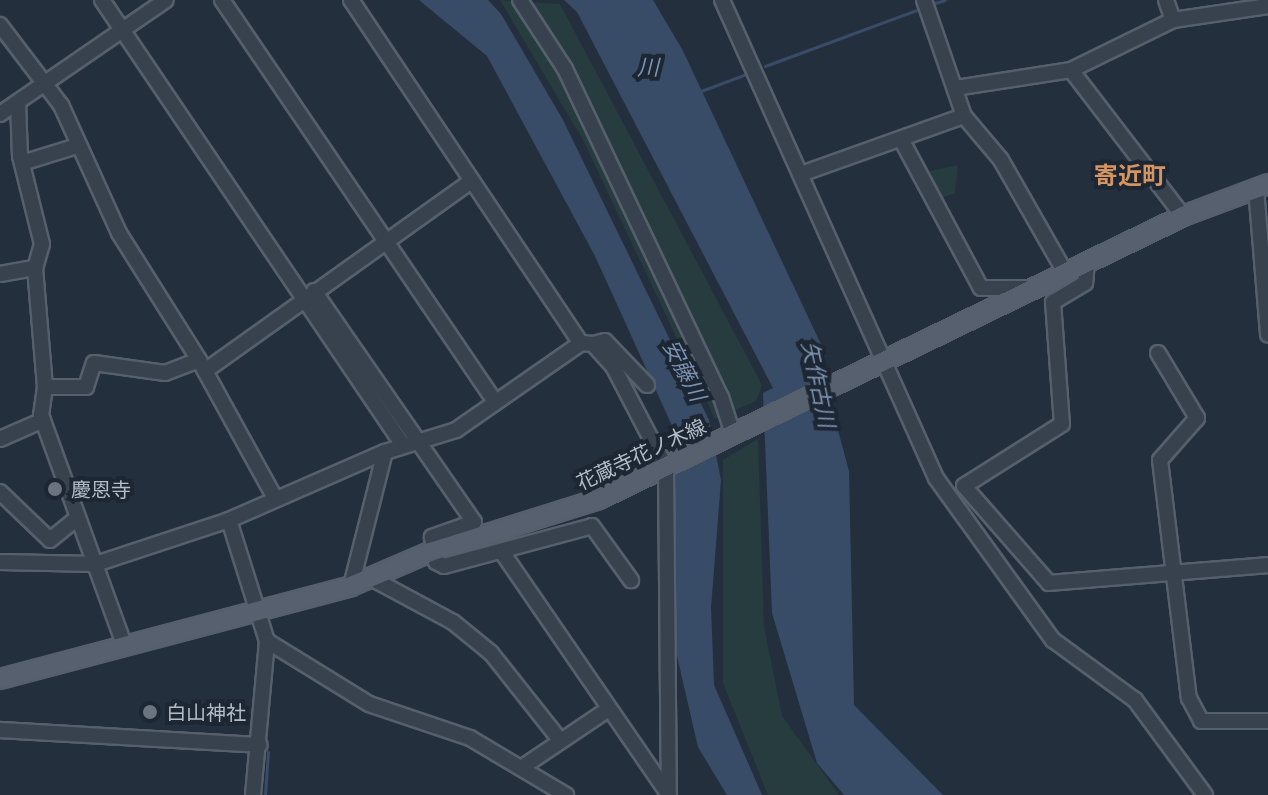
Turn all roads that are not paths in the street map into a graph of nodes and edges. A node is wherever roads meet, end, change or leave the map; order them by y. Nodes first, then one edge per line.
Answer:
1 (102, 0) edge
2 (166, 0) edge
3 (222, 0) edge
4 (351, 0) edge
5 (520, 0) edge
6 (722, 0) edge
7 (924, 0) edge
8 (1166, 0) edge
9 (1268, 8) edge
10 (1173, 20) junction
11 (0, 25) edge
12 (123, 30) junction
13 (1071, 70) junction
14 (42, 85) junction
15 (955, 88) junction
16 (18, 102) junction
17 (0, 114) edge
18 (964, 116) junction
19 (901, 139) junction
20 (77, 146) junction
21 (22, 163) junction
22 (801, 174) junction
23 (471, 181) junction
24 (1262, 186) edge
25 (1183, 216) junction
26 (386, 240) junction
27 (1087, 262) junction
28 (35, 268) junction
29 (1065, 272) junction
30 (0, 274) edge
31 (1034, 288) junction
32 (309, 295) junction
33 (1268, 335) edge
34 (587, 344) junction
35 (1158, 353) dead end
36 (881, 363) junction
37 (202, 366) junction
38 (647, 385) dead end
39 (45, 387) junction
40 (495, 401) junction
41 (43, 420) junction
42 (733, 435) junction
43 (0, 439) edge
44 (409, 445) junction
45 (385, 452) junction
46 (669, 466) junction
47 (0, 492) edge
48 (275, 498) junction
49 (76, 519) junction
50 (229, 520) junction
51 (430, 552) junction
52 (502, 552) junction
53 (0, 562) edge
54 (96, 564) junction
55 (1268, 565) edge
56 (1178, 572) junction
57 (373, 579) junction
58 (631, 580) dead end
59 (351, 586) junction
60 (262, 608) junction
61 (123, 641) junction
62 (267, 641) junction
63 (0, 679) edge
64 (607, 710) junction
65 (1268, 721) edge
66 (0, 730) edge
67 (560, 740) junction
68 (257, 745) junction
69 (524, 766) junction
70 (253, 795) edge
71 (566, 795) edge
72 (669, 795) edge
73 (1205, 795) edge

1 - 12 street
2 - 12 street
3 - 26 street
4 - 23 street
5 - 42 street
6 - 22 street
7 - 15 street
8 - 10 street
9 - 10 street
10 - 13 street
11 - 14 street
12 - 14 street
12 - 32 street
13 - 15 street
13 - 25 street
14 - 16 street
14 - 20 street
15 - 18 street
16 - 17 street
16 - 21 street
18 - 19 street
18 - 29 street
19 - 22 street
19 - 31 street
20 - 21 street
20 - 37 street
21 - 28 street
22 - 36 street
23 - 26 street
23 - 34 street
24 - 25 main road, 花蔵寺花ノ木線
24 - 33 street
25 - 27 main road, 花蔵寺花ノ木線
26 - 32 street
26 - 40 street
27 - 29 main road, 花蔵寺花ノ木線
27 - 56 street
28 - 30 street
28 - 39 street
29 - 31 main road, 花蔵寺花ノ木線
31 - 36 main road, 花蔵寺花ノ木線
32 - 37 street
32 - 44 street
34 - 38 street
34 - 40 street
34 - 46 street
35 - 56 street
36 - 42 main road, 花蔵寺花ノ木線
36 - 73 street
37 - 39 street
37 - 48 street
39 - 41 street
40 - 44 street
41 - 43 street
41 - 49 street
42 - 46 main road, 花蔵寺花ノ木線
44 - 45 street
44 - 51 street
45 - 48 street
45 - 59 street
46 - 51 main road, 花蔵寺花ノ木線
46 - 72 street
47 - 49 street
48 - 50 street
49 - 54 street
50 - 54 street
50 - 60 street
51 - 52 street
51 - 57 main road, 花蔵寺花ノ木線
52 - 58 street
52 - 64 street
53 - 54 street
54 - 61 street
55 - 56 street
56 - 65 street
57 - 59 main road, 花蔵寺花ノ木線
57 - 67 street
59 - 60 main road, 花蔵寺花ノ木線
60 - 61 main road, 花蔵寺花ノ木線
60 - 62 street
61 - 63 main road, 花蔵寺花ノ木線
62 - 68 street
62 - 69 street
64 - 67 street
64 - 72 street
66 - 68 street
67 - 69 street
68 - 70 street
69 - 71 street

